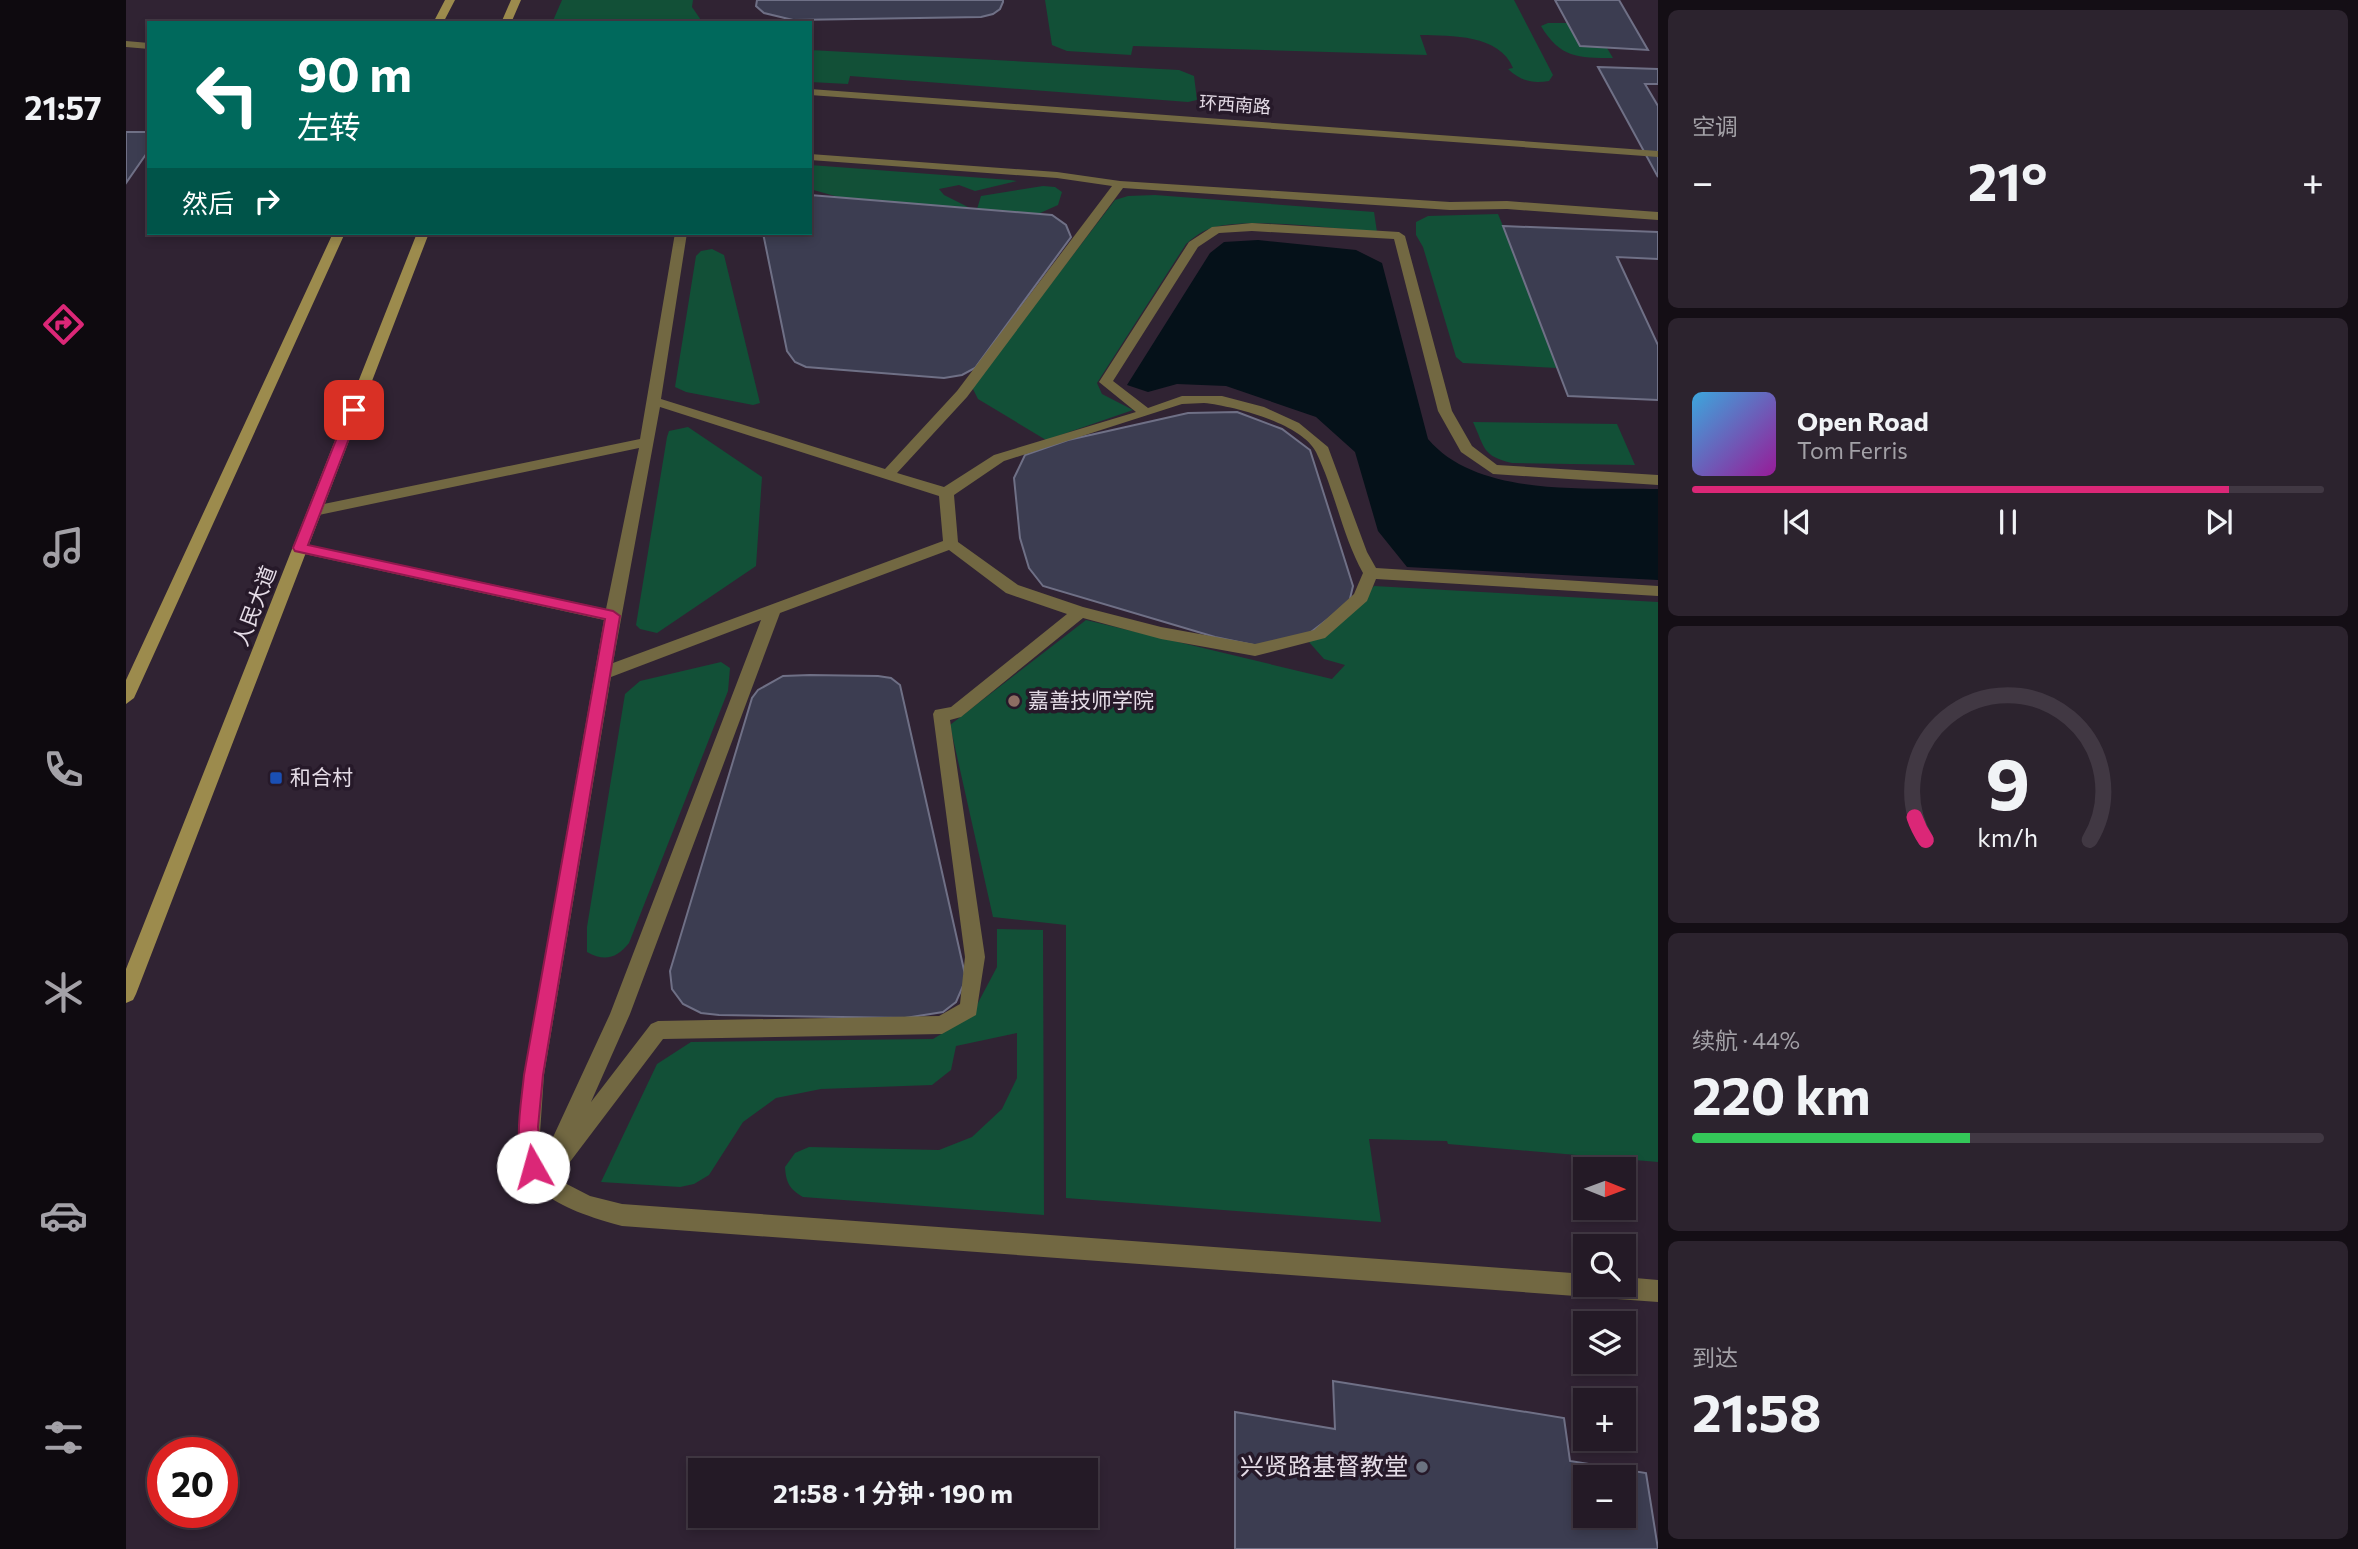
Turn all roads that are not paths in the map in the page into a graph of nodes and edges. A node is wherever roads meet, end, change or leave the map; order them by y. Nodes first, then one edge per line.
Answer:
1 (450, 0) edge
2 (516, 0) edge
3 (439, 21) edge
4 (507, 21) edge
5 (126, 44) edge
6 (147, 46) edge
7 (812, 92) edge
8 (1658, 154) edge
9 (812, 157) edge
10 (1121, 184) junction
11 (1658, 216) edge
12 (338, 235) edge
13 (422, 235) edge
14 (681, 235) edge
15 (654, 401) junction
16 (1146, 413) junction
17 (647, 442) junction
18 (888, 474) junction
19 (1658, 480) edge
20 (946, 493) junction
21 (314, 511) junction
22 (951, 544) junction
23 (300, 548) junction
24 (1371, 573) junction
25 (1658, 591) edge
26 (775, 608) junction
27 (1080, 612) junction
28 (613, 616) junction
29 (603, 673) junction
30 (126, 698) edge
31 (126, 994) edge
32 (544, 1180) junction
33 (1658, 1291) edge

1 - 3 main road
2 - 4 main road
5 - 6 street
7 - 8 street, 环西南路
9 - 10 street
10 - 11 street
10 - 18 street
12 - 30 main road
13 - 21 main road, 人民大道
14 - 15 street
15 - 17 street
15 - 18 street
16 - 19 street
16 - 20 street
16 - 24 street
17 - 21 street
17 - 28 street
18 - 20 street
20 - 22 street
21 - 23 main road, 人民大道
22 - 26 street
22 - 27 street
23 - 28 street
23 - 31 main road, 人民大道
24 - 25 street
24 - 27 street
26 - 29 street
26 - 32 street
27 - 32 street
28 - 29 street
29 - 32 street
32 - 33 street

